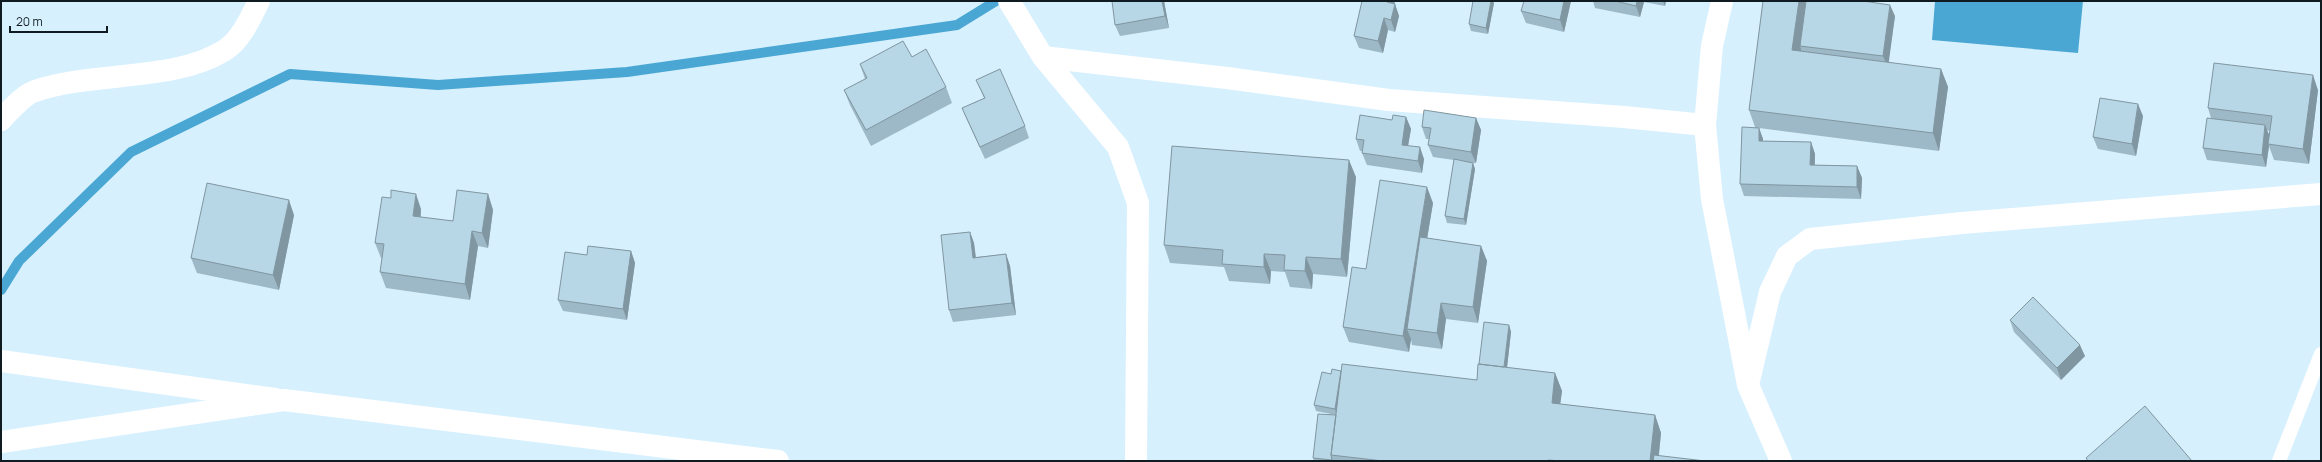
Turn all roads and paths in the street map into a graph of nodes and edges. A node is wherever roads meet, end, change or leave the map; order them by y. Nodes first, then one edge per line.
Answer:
1 (259, 1) edge
2 (1009, 1) edge
3 (1722, 1) edge
4 (1043, 57) junction
5 (1, 120) edge
6 (1705, 125) junction
7 (2321, 194) edge
8 (2321, 354) edge
9 (1, 361) edge
10 (1748, 385) junction
11 (284, 400) junction
12 (1, 442) edge
13 (778, 461) edge
14 (1136, 461) edge
15 (1781, 461) edge
16 (2279, 461) edge

1 - 5 street
2 - 4 street
3 - 6 street
4 - 6 street
4 - 14 street
6 - 10 street
7 - 10 street
8 - 16 lane
9 - 11 street
10 - 15 street
11 - 12 street
11 - 13 street

